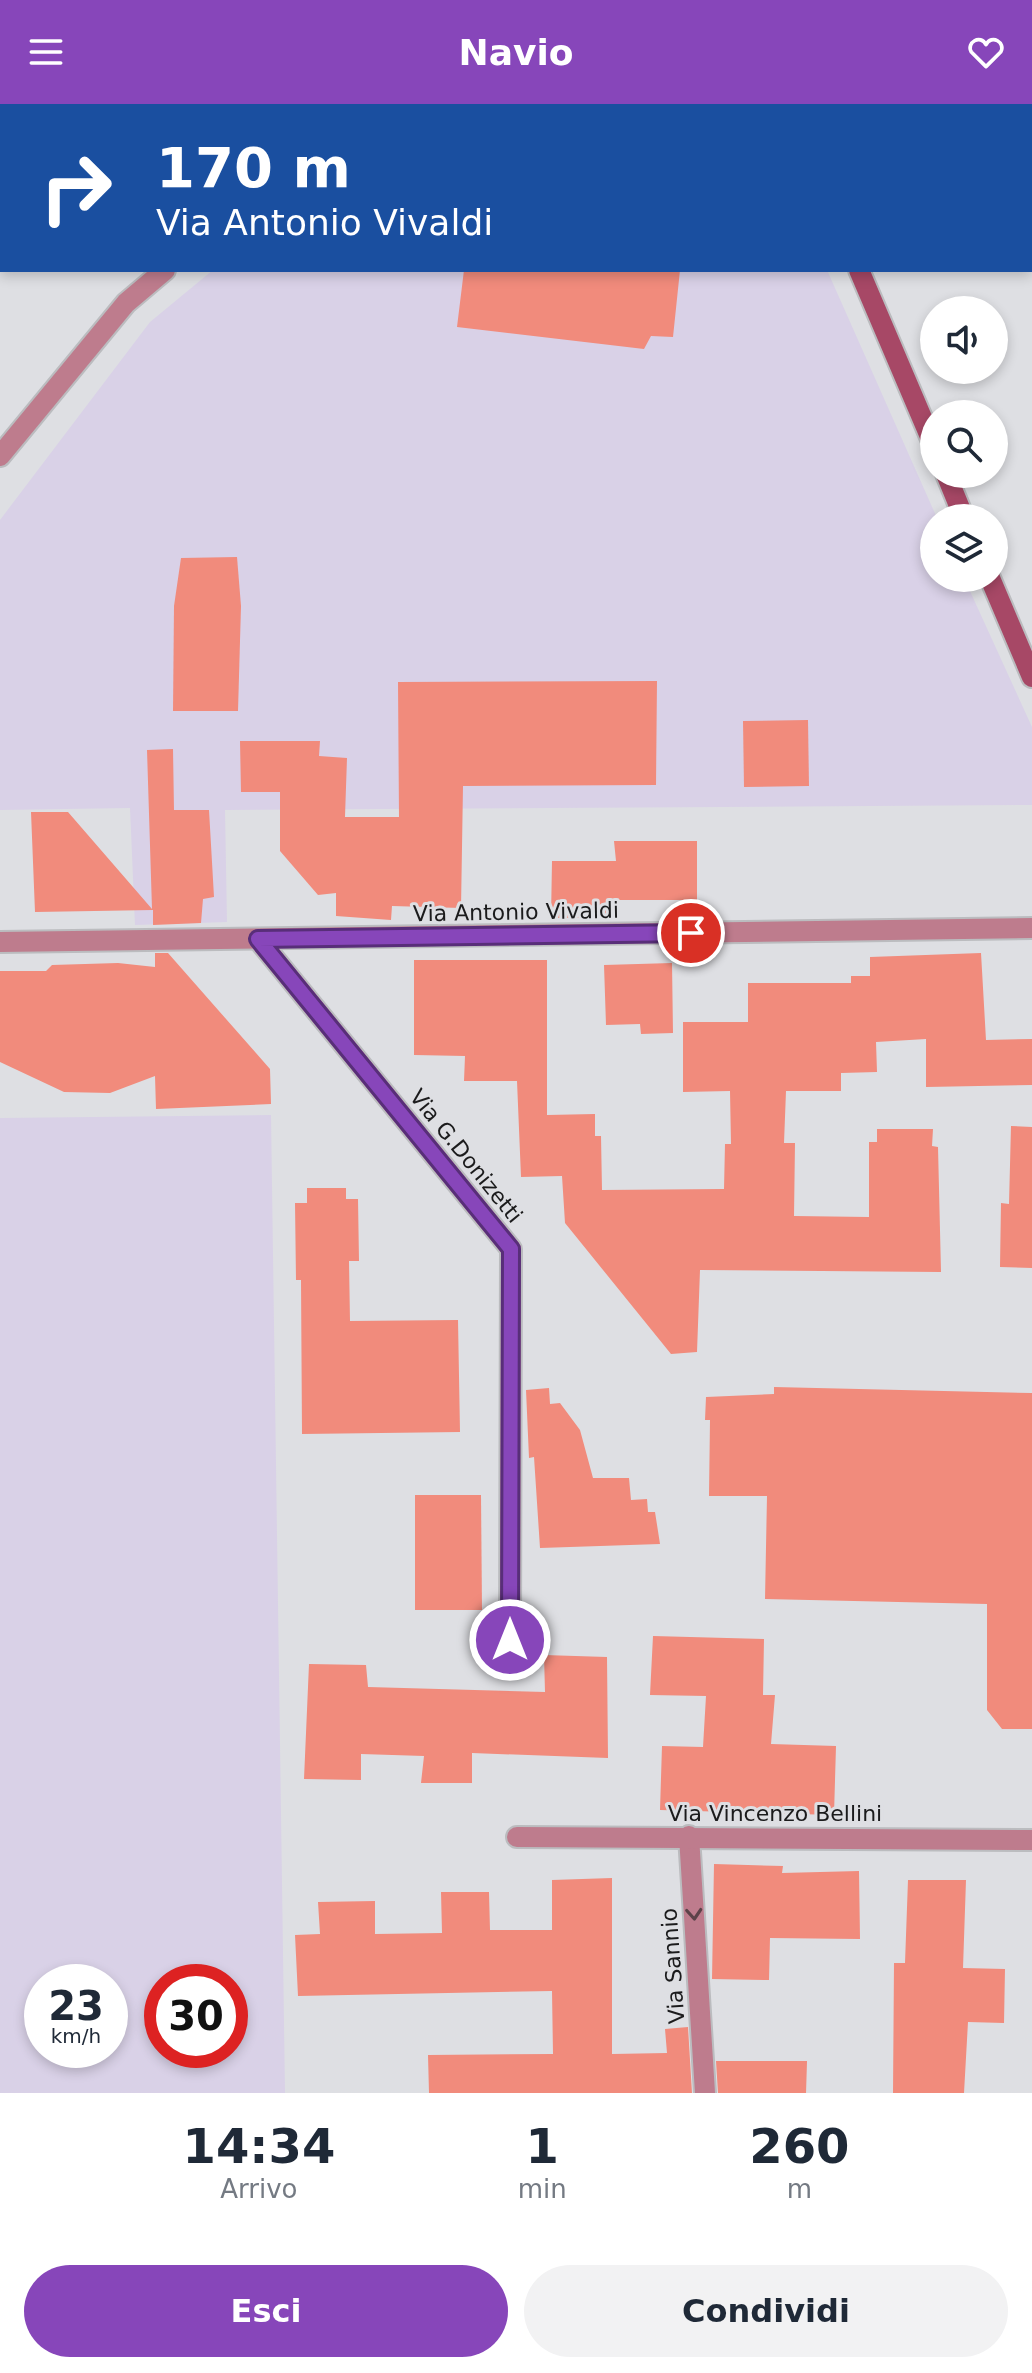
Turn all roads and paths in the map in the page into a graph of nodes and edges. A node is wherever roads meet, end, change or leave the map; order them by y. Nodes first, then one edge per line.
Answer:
1 (163, 272) edge
2 (860, 272) edge
3 (920, 413) edge
4 (0, 456) edge
5 (996, 592) edge
6 (1032, 677) edge
7 (1032, 928) edge
8 (258, 939) junction
9 (0, 942) edge
10 (510, 1640) dead end
11 (689, 1836) junction
12 (517, 1837) dead end
13 (1032, 1840) edge
14 (705, 2093) edge

1 - 4 street
2 - 3 main road
5 - 6 main road
7 - 8 street, Via Antonio Vivaldi
8 - 9 street, Via Antonio Vivaldi
8 - 10 street, Via G.Donizetti
11 - 12 street, Via Vincenzo Bellini
11 - 13 street, Via Vincenzo Bellini
11 -> 14 street, Via Sannio

